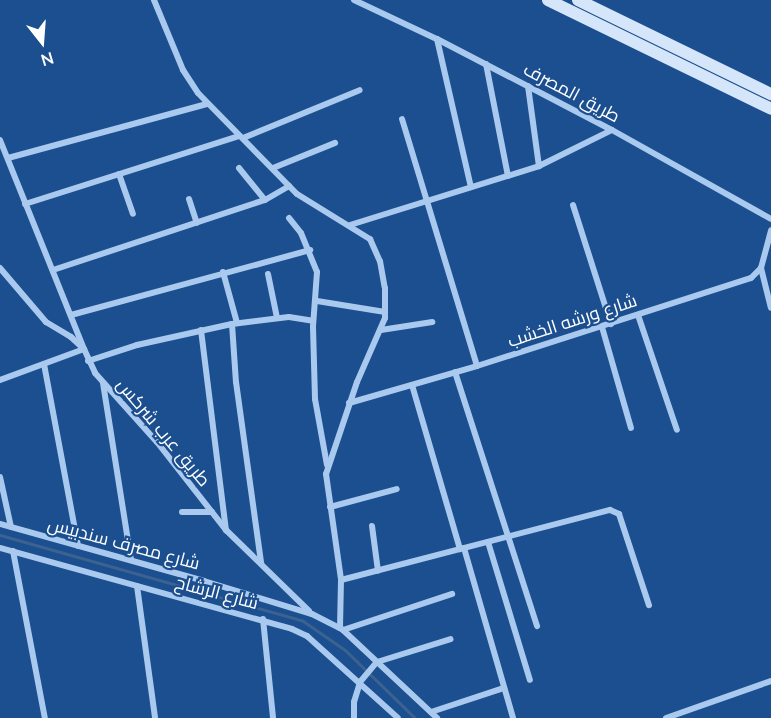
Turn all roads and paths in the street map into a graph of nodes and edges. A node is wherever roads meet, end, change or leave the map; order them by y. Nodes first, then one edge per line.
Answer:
1 (154, 0) edge
2 (354, 0) edge
3 (548, 0) edge
4 (578, 0) edge
5 (438, 39) junction
6 (486, 64) junction
7 (528, 86) junction
8 (360, 90) dead end
9 (771, 94) edge
10 (207, 104) junction
11 (771, 109) edge
12 (402, 119) dead end
13 (612, 130) junction
14 (242, 137) junction
15 (0, 140) edge
16 (335, 143) dead end
17 (8, 158) junction
18 (539, 166) junction
19 (238, 168) dead end
20 (273, 168) junction
21 (119, 174) junction
22 (508, 176) junction
23 (289, 186) junction
24 (471, 187) junction
25 (189, 200) dead end
26 (265, 200) junction
27 (426, 201) junction
28 (25, 204) junction
29 (573, 205) dead end
30 (133, 214) dead end
31 (289, 218) dead end
32 (771, 219) edge
33 (197, 223) junction
34 (350, 225) junction
35 (771, 230) edge
36 (310, 250) junction
37 (0, 268) edge
38 (761, 268) junction
39 (53, 270) junction
40 (223, 272) junction
41 (268, 274) dead end
42 (316, 301) junction
43 (771, 308) edge
44 (385, 312) junction
45 (71, 315) junction
46 (638, 315) junction
47 (277, 318) junction
48 (313, 321) junction
49 (432, 322) dead end
50 (235, 323) junction
51 (611, 324) junction
52 (602, 327) junction
53 (201, 330) junction
54 (381, 330) junction
55 (84, 349) junction
56 (88, 361) junction
57 (44, 364) junction
58 (477, 366) junction
59 (455, 372) junction
60 (0, 380) edge
61 (103, 382) junction
62 (412, 385) junction
63 (350, 403) junction
64 (631, 428) dead end
65 (677, 430) dead end
66 (327, 465) junction
67 (0, 477) edge
68 (397, 489) dead end
69 (330, 507) junction
70 (182, 512) dead end
71 (212, 512) junction
72 (0, 524) edge
73 (372, 526) dead end
74 (11, 527) junction
75 (226, 530) junction
76 (509, 536) junction
77 (488, 542) junction
78 (78, 546) junction
79 (0, 548) edge
80 (462, 548) junction
81 (13, 551) junction
82 (131, 560) junction
83 (261, 564) junction
84 (378, 570) junction
85 (341, 580) junction
86 (136, 586) junction
87 (452, 594) dead end
88 (649, 605) dead end
89 (312, 614) junction
90 (262, 620) junction
91 (537, 626) dead end
92 (341, 629) junction
93 (451, 639) dead end
94 (377, 662) junction
95 (530, 680) dead end
96 (771, 681) edge
97 (360, 682) junction
98 (504, 688) junction
99 (431, 712) junction
100 (45, 718) edge
101 (155, 718) edge
102 (273, 718) edge
103 (354, 718) edge
104 (398, 718) edge
105 (437, 718) edge
106 (513, 718) edge
107 (666, 718) edge

1 - 10 street
2 - 5 street, طريق المصرف
3 - 11 main road
4 - 9 main road
5 - 6 street, طريق المصرف
5 - 24 street
6 - 7 street, طريق المصرف
6 - 22 street
7 - 13 street, طريق المصرف
7 - 18 street
8 - 14 street
10 - 14 street
10 - 17 street
12 - 27 street
13 - 18 street
13 - 32 street, طريق المصرف
14 - 20 street
14 - 21 street
15 - 17 street, طريق عرب شركس
16 - 20 street
17 - 28 street, طريق عرب شركس
18 - 22 street
19 - 26 street
20 - 23 street
21 - 28 street
21 - 30 street
22 - 24 street
23 - 26 street
23 - 34 street
24 - 27 street
25 - 33 street
26 - 33 street
27 - 34 street
27 - 58 street
28 - 39 street, طريق عرب شركس
29 - 51 street
31 - 36 street
33 - 39 street
34 - 44 street
35 - 38 street
36 - 40 street
36 - 42 street
37 - 55 street
38 - 43 street
38 - 46 street, شارع ورشه الخشب
39 - 45 street, طريق عرب شركس
40 - 45 street
40 - 50 street
41 - 47 street
42 - 44 street
42 - 48 street
44 - 54 street
45 - 55 street, طريق عرب شركس
46 - 51 street, شارع ورشه الخشب
46 - 65 street
47 - 48 street
47 - 50 street
48 - 66 street
49 - 54 street
50 - 53 street
50 - 83 street
51 - 52 street, شارع ورشه الخشب
52 - 58 street, شارع ورشه الخشب
52 - 64 street
53 - 56 street
53 - 75 street
54 - 63 street
55 - 56 street, طريق عرب شركس
55 - 57 street
56 - 61 street, طريق عرب شركس
57 - 60 street
57 - 78 street
58 - 59 street, شارع ورشه الخشب
59 - 62 street, شارع ورشه الخشب
59 - 76 street
61 - 71 street, طريق عرب شركس
61 - 82 street
62 - 63 street, شارع ورشه الخشب
62 - 80 street
63 - 66 street
66 - 69 street
67 - 74 street
68 - 69 street
69 - 85 street
70 - 71 street
71 - 75 street, طريق عرب شركس
72 - 74 street, شارع مصرف سندبيس
73 - 84 street
74 - 78 street, شارع مصرف سندبيس
75 - 83 street, طريق عرب شركس
76 - 77 street
76 - 88 street
76 - 91 street
77 - 80 street
77 - 95 street
78 - 82 street, شارع مصرف سندبيس
79 - 81 street, شارع الرشاح
80 - 84 street
80 - 98 street
81 - 86 street, شارع الرشاح
81 - 100 street
82 - 89 street, شارع مصرف سندبيس
83 - 89 street, طريق عرب شركس
84 - 85 street
85 - 92 street
86 - 90 street, شارع الرشاح
86 - 101 street
87 - 92 street
89 - 92 street, شارع مصرف سندبيس
90 - 97 street, شارع الرشاح
90 - 102 street
92 - 94 street
93 - 94 street
94 - 97 street
94 - 99 street
96 - 107 street
97 - 103 street
97 - 104 street, شارع الرشاح
98 - 99 street
98 - 106 street
99 - 105 street

